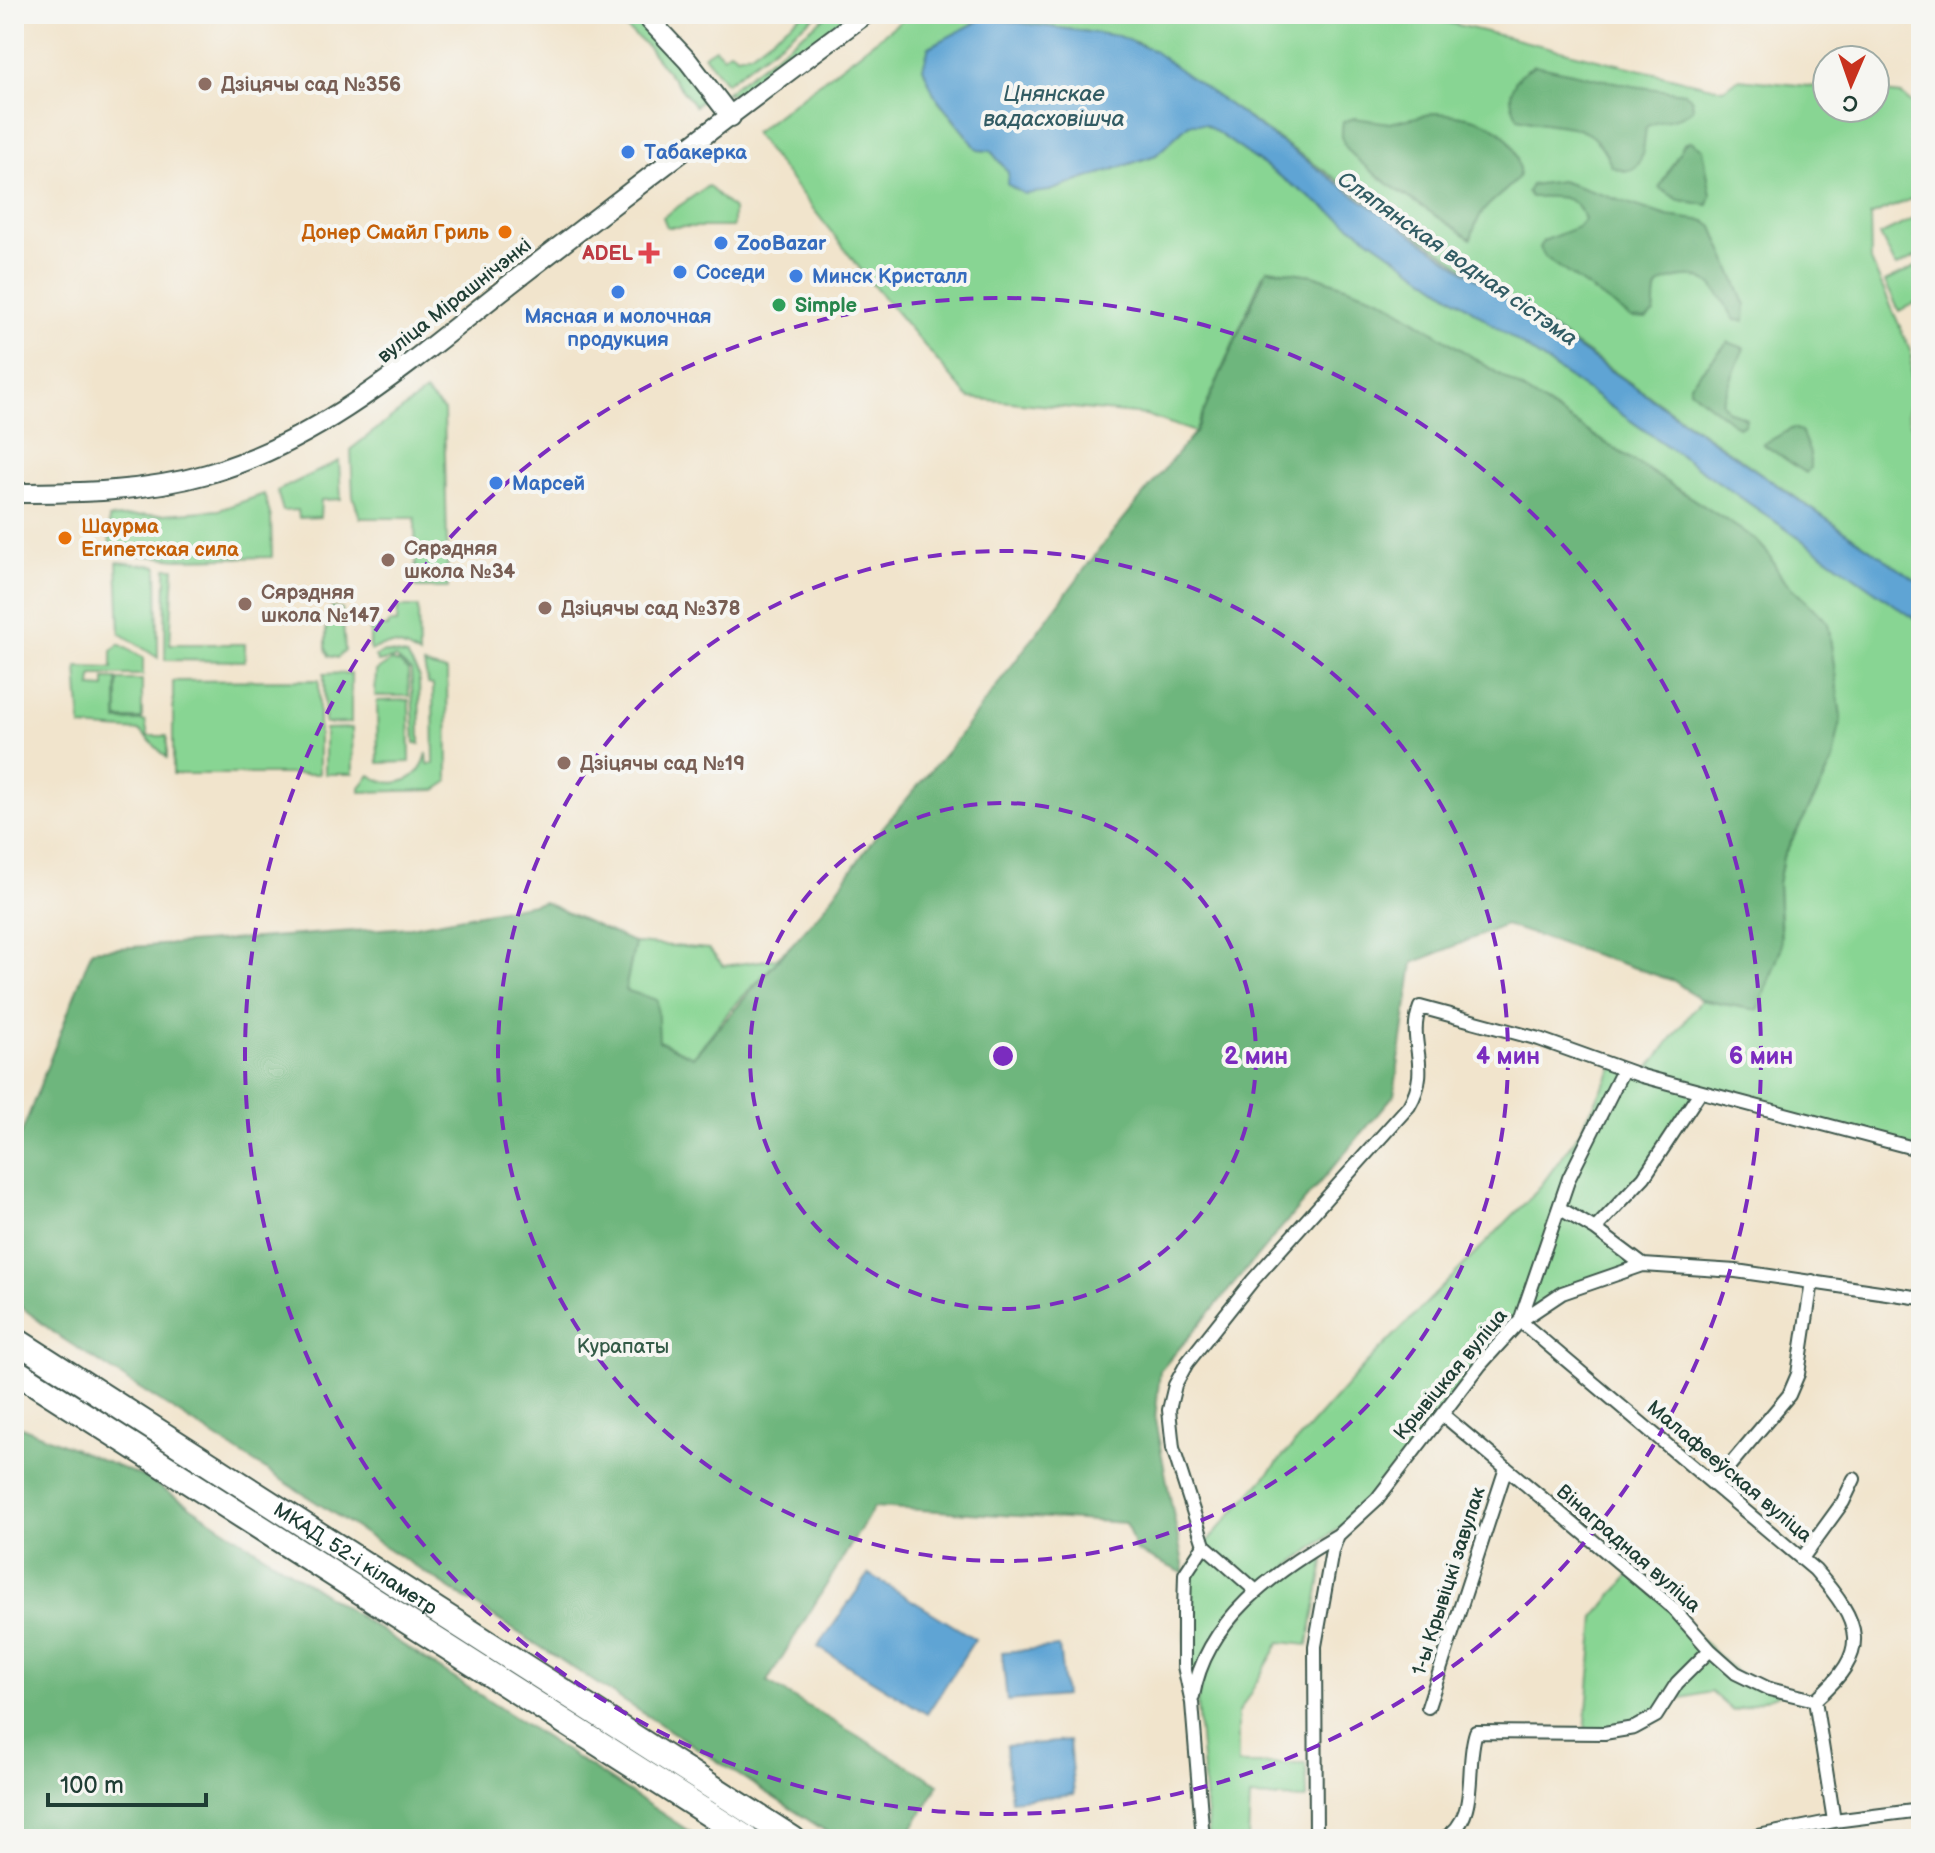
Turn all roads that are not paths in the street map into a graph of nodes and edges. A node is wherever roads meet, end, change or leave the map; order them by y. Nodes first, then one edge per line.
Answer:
1 (644, 14) edge
2 (866, 14) edge
3 (731, 117) junction
4 (14, 493) edge
5 (1623, 1070) junction
6 (1700, 1092) junction
7 (1921, 1150) edge
8 (1559, 1208) junction
9 (1595, 1229) junction
10 (1643, 1265) junction
11 (1812, 1281) junction
12 (1921, 1298) edge
13 (1520, 1321) junction
14 (14, 1339) edge
15 (14, 1370) edge
16 (1442, 1414) junction
17 (1506, 1468) junction
18 (1854, 1479) dead end
19 (1714, 1484) junction
20 (1338, 1535) junction
21 (1204, 1545) junction
22 (1803, 1557) junction
23 (1255, 1590) junction
24 (1710, 1650) junction
25 (1815, 1700) junction
26 (1192, 1703) junction
27 (1428, 1707) dead end
28 (1921, 1810) edge
29 (1834, 1821) junction
30 (1777, 1836) edge
31 (748, 1839) edge
32 (793, 1839) edge
33 (1203, 1839) edge
34 (1316, 1839) edge
35 (1443, 1839) edge
36 (1743, 1839) edge

1 - 3 main road
2 - 3 main road, вуліца Мірашнічэнкі
3 - 4 main road, вуліца Мірашнічэнкі
5 - 6 street
5 - 8 street
5 - 21 street
6 - 7 street
6 - 9 street
8 - 9 street
8 - 13 street
9 - 10 street
10 - 11 street, Крывіцкая вуліца
10 - 13 street, Крывіцкая вуліца
11 - 12 street, Крывіцкая вуліца
11 - 19 street
13 - 16 street, Крывіцкая вуліца
13 - 19 street, Малафееўская вуліца
14 - 32 highway, МКАД, 52-і кіламетр
15 - 31 highway, МКАД, 52-і кіламетр
16 - 17 street, Вінаградная вуліца
16 - 20 street, Крывіцкая вуліца
17 - 24 street, Вінаградная вуліца
17 - 27 street, 1-ы Крывіцкі завулак
18 - 22 street
19 - 22 street, Малафееўская вуліца
20 - 23 street
20 - 34 street, Крывіцкая вуліца
21 - 23 street
21 - 26 street
22 - 25 street, Малафееўская вуліца
23 - 26 street
24 - 25 street, Вінаградная вуліца
24 - 35 street
25 - 29 street
26 - 33 street
28 - 29 street
29 - 30 street
30 - 36 street

